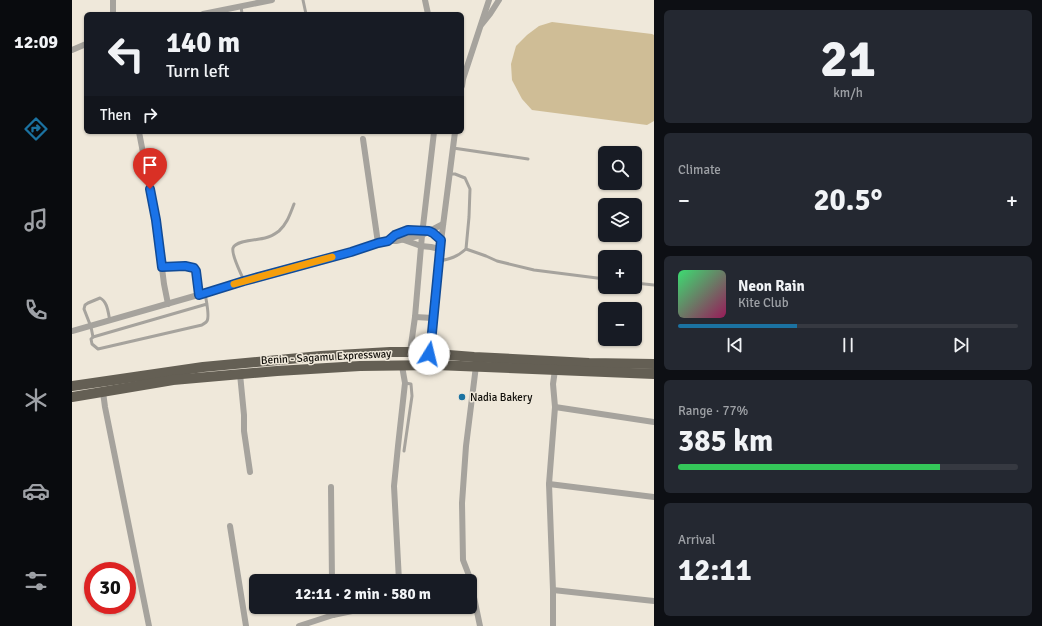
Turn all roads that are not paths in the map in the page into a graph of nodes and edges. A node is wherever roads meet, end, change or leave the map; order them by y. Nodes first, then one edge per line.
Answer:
1 (112, 0) edge
2 (270, 0) edge
3 (303, 0) edge
4 (425, 0) edge
5 (488, 0) edge
6 (498, 0) edge
7 (241, 6) junction
8 (113, 12) edge
9 (212, 12) edge
10 (242, 12) edge
11 (306, 12) edge
12 (428, 12) edge
13 (481, 25) junction
14 (84, 45) edge
15 (72, 50) edge
16 (464, 76) edge
17 (140, 134) edge
18 (434, 134) edge
19 (455, 134) edge
20 (363, 140) dead end
21 (453, 148) junction
22 (528, 159) dead end
23 (449, 174) junction
24 (294, 204) dead end
25 (424, 224) junction
26 (443, 224) junction
27 (408, 230) junction
28 (424, 232) junction
29 (404, 240) junction
30 (441, 240) junction
31 (388, 241) junction
32 (378, 243) junction
33 (421, 246) junction
34 (440, 249) junction
35 (466, 249) junction
36 (439, 261) junction
37 (162, 267) junction
38 (598, 278) edge
39 (244, 281) junction
40 (642, 284) edge
41 (654, 285) edge
42 (202, 294) junction
43 (168, 304) junction
44 (206, 304) junction
45 (415, 317) junction
46 (433, 318) junction
47 (110, 320) junction
48 (91, 327) junction
49 (72, 332) edge
50 (93, 337) junction
51 (410, 352) junction
52 (429, 354) junction
53 (654, 364) edge
54 (402, 366) junction
55 (476, 366) junction
56 (555, 370) junction
57 (240, 374) junction
58 (654, 374) edge
59 (405, 383) junction
60 (73, 391) edge
61 (103, 392) junction
62 (555, 407) junction
63 (654, 422) edge
64 (404, 451) dead end
65 (250, 472) dead end
66 (549, 484) junction
67 (331, 487) dead end
68 (654, 497) edge
69 (230, 526) dead end
70 (332, 574) edge
71 (399, 574) edge
72 (468, 574) edge
73 (554, 590) junction
74 (654, 601) edge
75 (477, 612) edge
76 (337, 614) edge
77 (332, 615) joint
78 (307, 625) edge
79 (149, 626) edge
80 (246, 626) edge
81 (299, 626) edge
82 (480, 626) edge
83 (553, 626) edge

1 - 8 street
2 - 7 street
3 - 11 lane
4 - 12 street
5 - 13 street
6 - 13 street
7 - 9 street
7 - 10 lane
13 - 16 street
14 - 15 street
17 - 37 street
18 - 25 street
19 - 21 street
20 - 32 street
21 - 22 lane
21 - 23 street
23 - 26 street
23 - 35 lane
24 - 39 lane
25 - 27 street
25 - 28 street
26 - 28 street
26 - 30 street
27 - 28 street
27 - 31 street
28 - 29 street
28 - 30 street
28 - 33 street
29 - 31 street
29 - 33 street
30 - 34 street
31 - 32 street
32 - 39 street
33 - 34 street
33 - 45 street
34 - 36 street
35 - 36 lane
35 - 38 lane
36 - 46 street
37 - 42 lane
37 - 43 street
39 - 42 street
40 - 41 lane
42 - 43 street
42 - 44 lane
43 - 47 street
44 - 50 lane
44 - 50 lane
45 - 46 street
45 - 51 street
46 - 52 street
47 - 48 street
47 - 48 lane
48 - 49 street
48 - 50 lane
51 - 52 highway
51 - 60 highway
52 - 53 highway
54 - 55 highway, Benin - Sagamu Expressway
54 - 57 highway, Benin - Sagamu Expressway
54 - 59 street
55 - 56 highway, Benin - Sagamu Expressway
55 - 72 street
56 - 58 highway, Benin - Sagamu Expressway
56 - 62 street
57 - 61 highway, Benin - Sagamu Expressway
57 - 65 street
59 - 64 lane
59 - 71 street
60 - 61 highway, Benin - Sagamu Expressway
61 - 79 street
62 - 63 street
62 - 66 street
66 - 68 street
66 - 73 street
67 - 70 street
69 - 80 street
73 - 74 street
73 - 83 street
75 - 82 street
76 - 77 street
77 - 78 street
78 - 81 street

